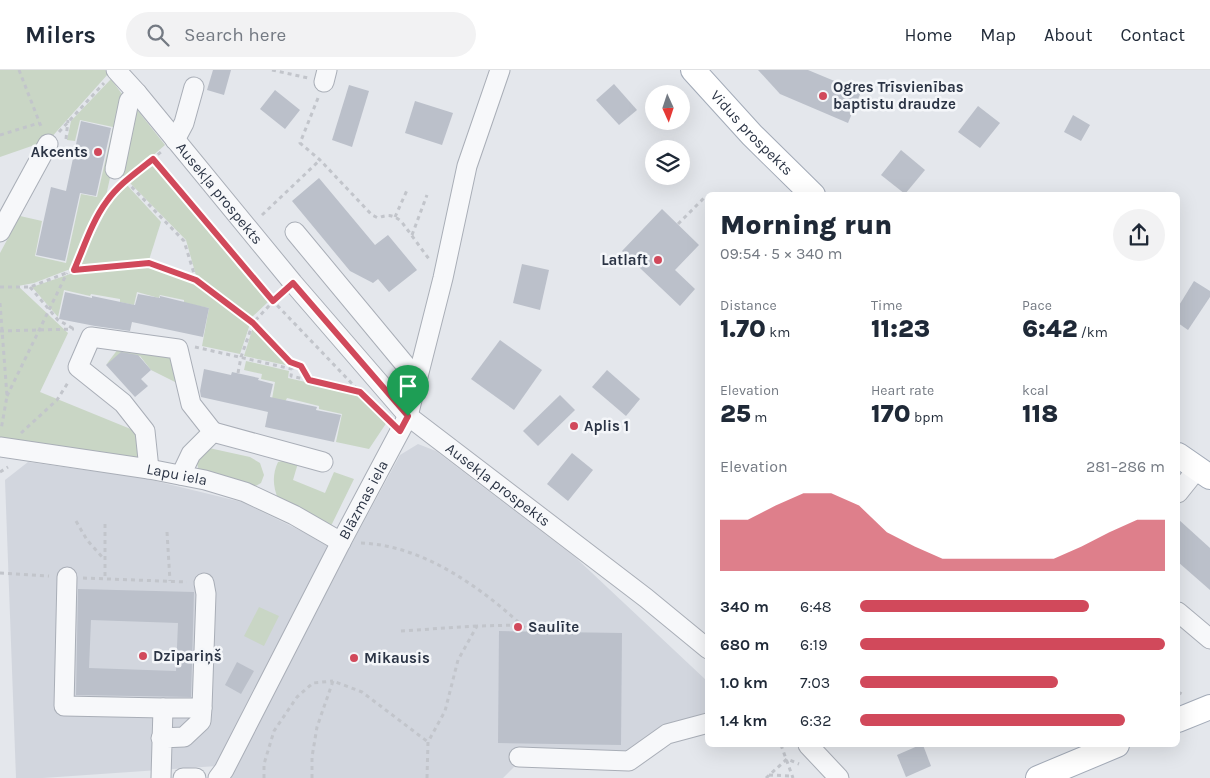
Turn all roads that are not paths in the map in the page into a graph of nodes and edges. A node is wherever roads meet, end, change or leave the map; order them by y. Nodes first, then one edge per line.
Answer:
1 (116, 70) edge
2 (500, 70) edge
3 (693, 70) edge
4 (194, 87) dead end
5 (137, 93) junction
6 (175, 140) junction
7 (48, 144) road end
8 (120, 175) road end
9 (810, 192) edge
10 (0, 232) edge
11 (295, 232) dead end
12 (417, 380) junction
13 (408, 416) junction
14 (214, 432) junction
15 (8, 442) edge
16 (1180, 456) edge
17 (324, 462) dead end
18 (149, 469) junction
19 (1204, 473) edge
20 (181, 476) junction
21 (1180, 491) edge
22 (340, 542) junction
23 (67, 577) road end
24 (204, 583) road end
25 (1180, 614) edge
26 (1210, 639) edge
27 (705, 647) edge
28 (1210, 707) edge
29 (163, 708) junction
30 (202, 708) junction
31 (1180, 719) edge
32 (705, 724) edge
33 (162, 738) junction
34 (810, 747) edge
35 (1112, 747) edge
36 (519, 757) dead end
37 (221, 774) edge
38 (161, 778) edge
39 (183, 778) edge
40 (196, 778) edge
41 (839, 778) edge
42 (1038, 778) edge

1 - 5 street, Ausekļa prospekts
2 - 12 street, Blāzmas iela
3 - 9 main road, Vidus prospekts
4 - 6 street
5 - 6 street, Ausekļa prospekts
5 - 8 street
6 - 13 street, Ausekļa prospekts
7 - 10 street
11 - 12 street
12 - 13 street, Blāzmas iela
13 - 22 street, Blāzmas iela
13 - 27 street, Ausekļa prospekts
14 - 17 street
14 - 18 street
14 - 20 street
15 - 18 street, Lapu iela
16 - 19 main road
18 - 20 street, Lapu iela
19 - 21 street
20 - 22 street, Lapu iela
22 - 37 street, Blāzmas iela
23 - 29 street
24 - 30 street
25 - 26 street
28 - 31 main road
29 - 30 street
29 - 33 street
30 - 33 street
32 - 36 street
33 - 38 street
34 - 41 street
35 - 42 main road
39 - 40 street

